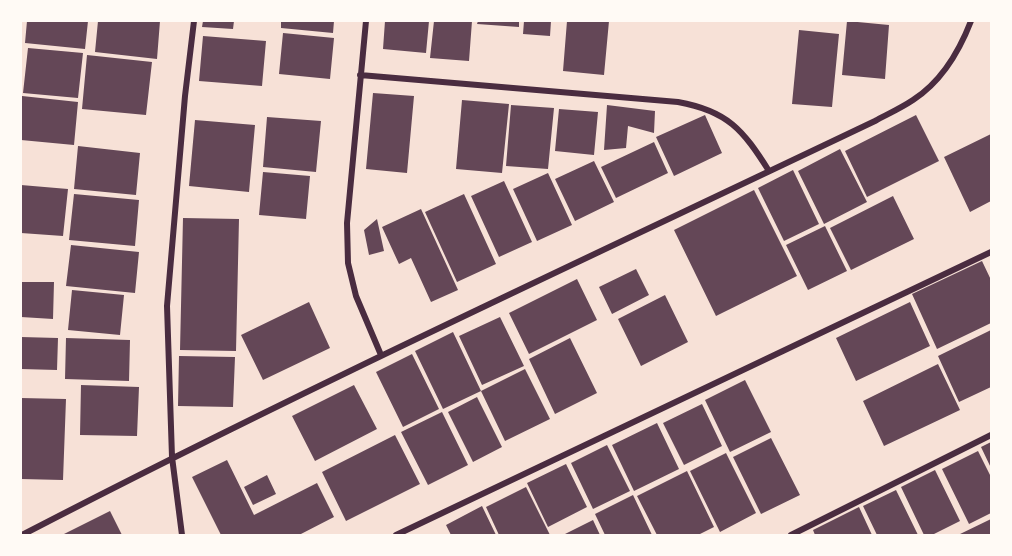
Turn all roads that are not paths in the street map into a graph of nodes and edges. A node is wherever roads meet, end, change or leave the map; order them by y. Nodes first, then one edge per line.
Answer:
1 (194, 21) edge
2 (366, 21) edge
3 (970, 21) edge
4 (360, 75) junction
5 (769, 171) junction
6 (991, 252) edge
7 (381, 355) junction
8 (991, 435) edge
9 (172, 457) junction
10 (22, 535) edge
11 (182, 535) edge
12 (396, 535) edge
13 (791, 535) edge

1 - 9 street
2 - 4 street
3 - 5 street
4 - 5 street
4 - 7 street
5 - 7 street
6 - 12 street
7 - 9 street
8 - 13 street
9 - 10 street
9 - 11 street

